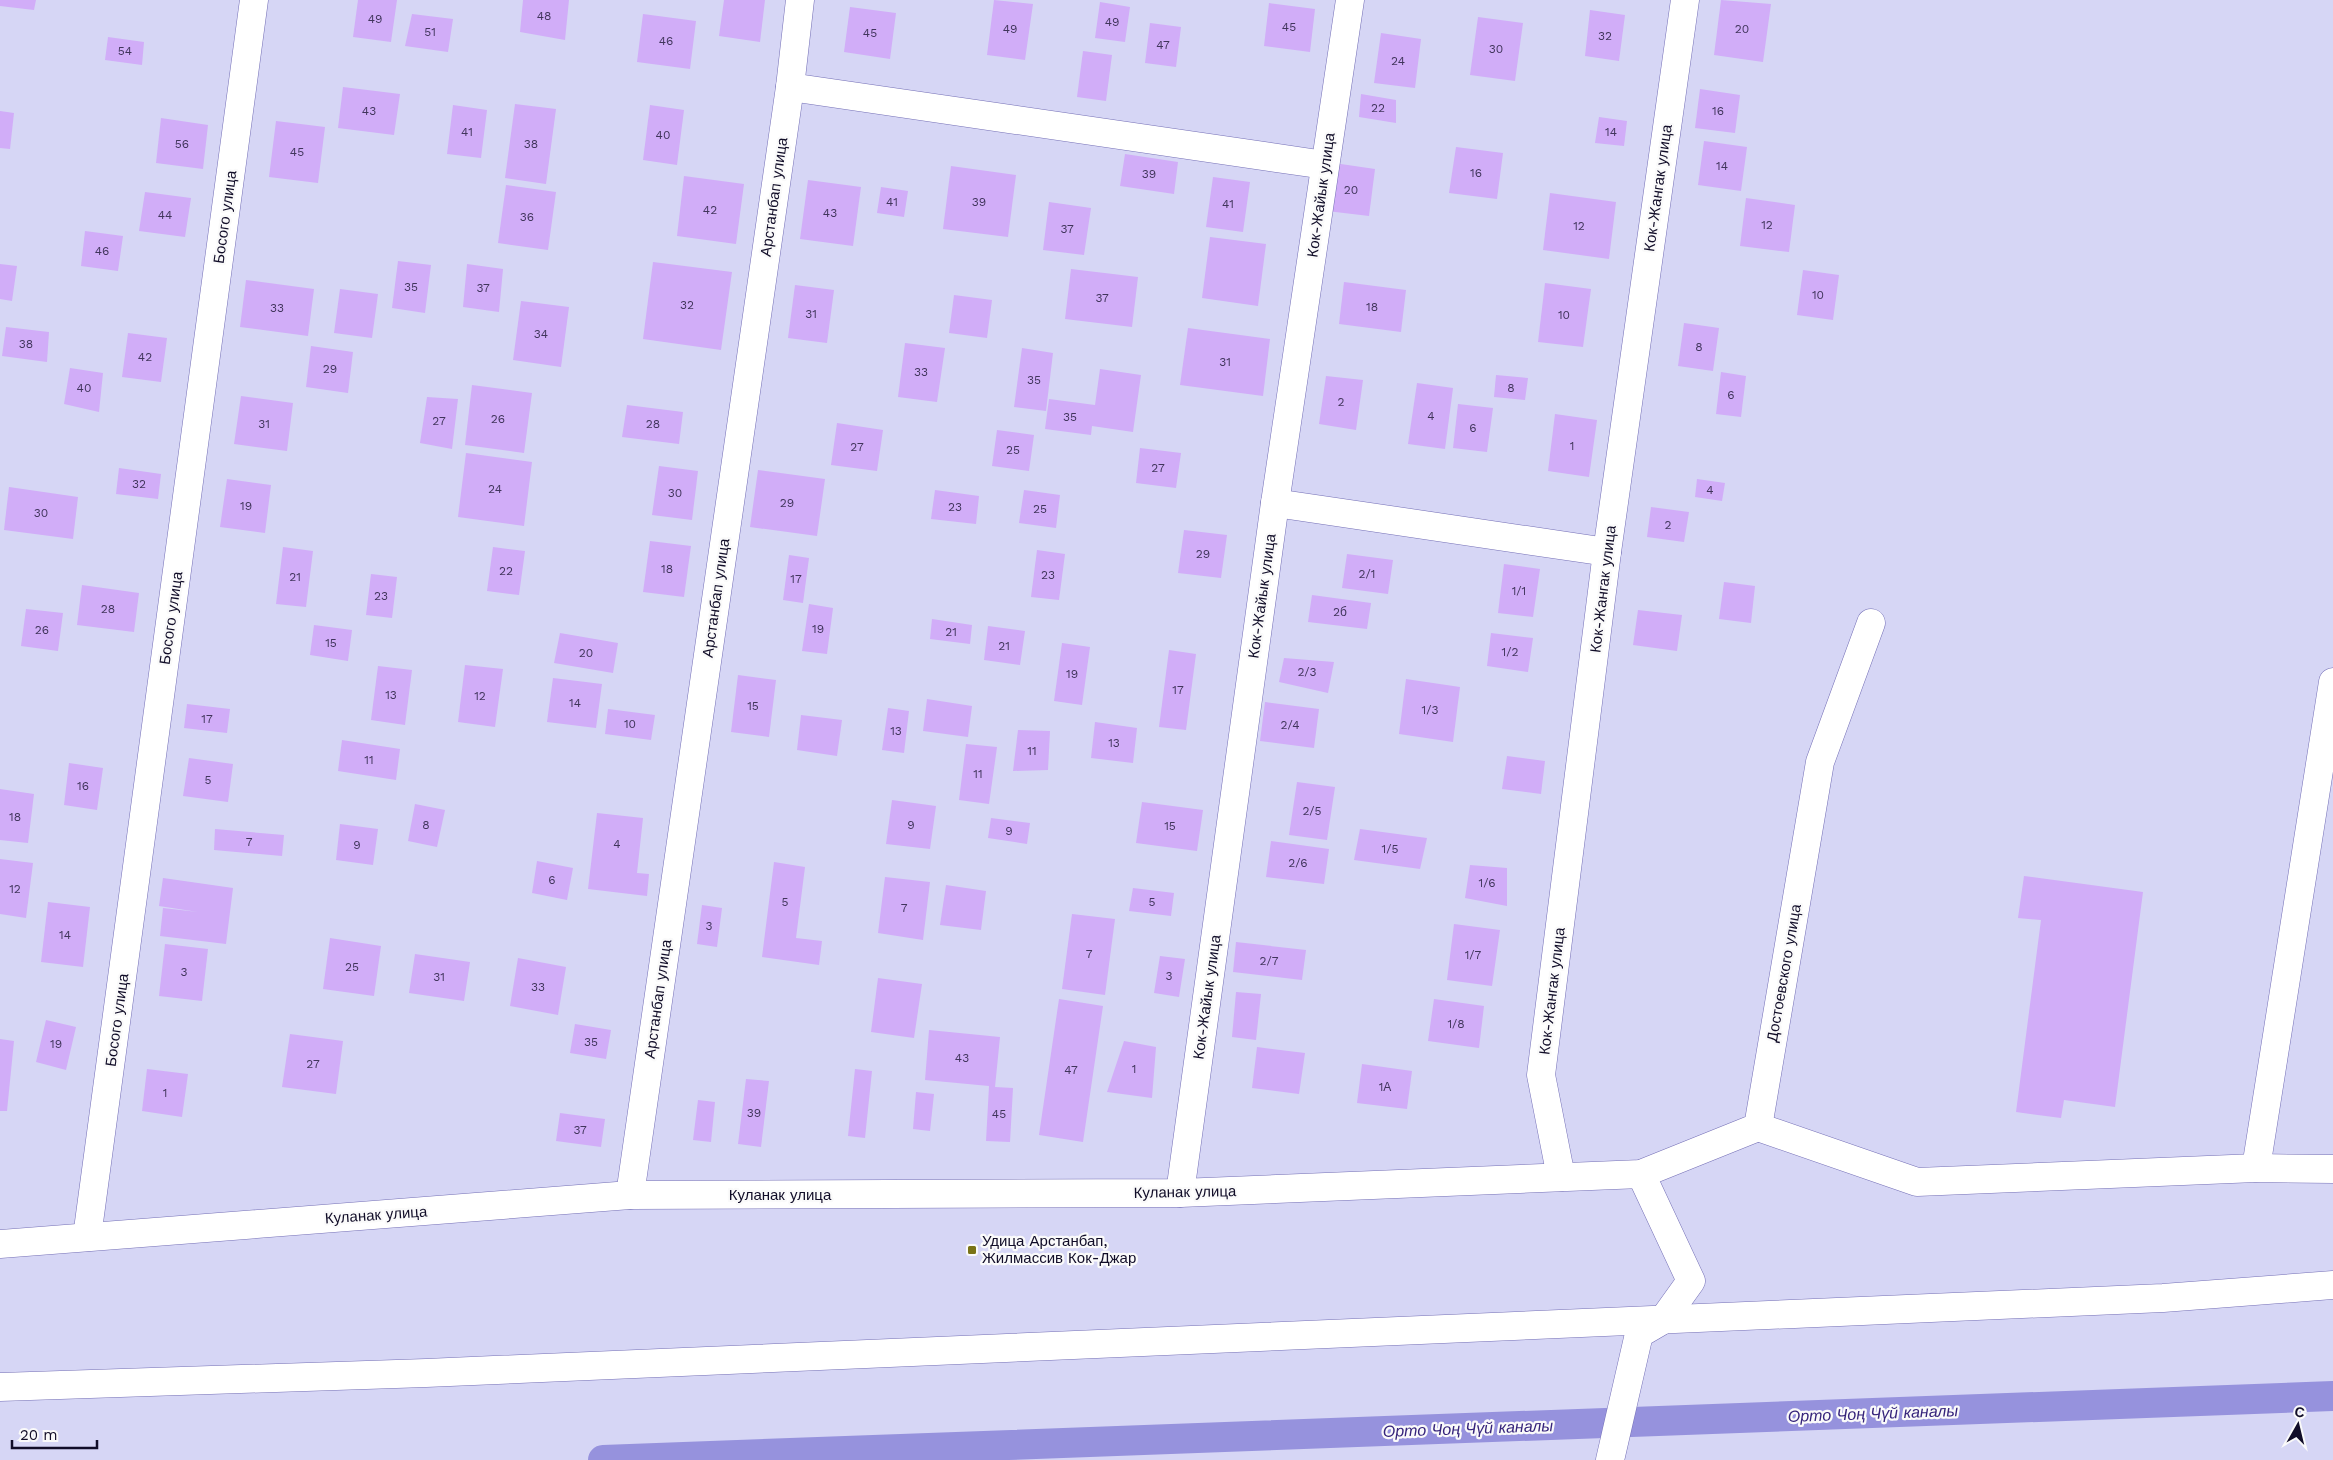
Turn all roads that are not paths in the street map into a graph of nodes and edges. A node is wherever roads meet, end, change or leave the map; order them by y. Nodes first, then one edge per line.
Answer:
1 (254, 0) edge
2 (800, 0) edge
3 (1350, 0) edge
4 (1685, 0) edge
5 (790, 87) junction
6 (1325, 165) junction
7 (1275, 503) junction
8 (1607, 552) junction
9 (1871, 623) dead end
10 (2333, 682) edge
11 (1758, 1127) junction
12 (2256, 1168) junction
13 (2333, 1169) edge
14 (1641, 1174) junction
15 (1561, 1177) junction
16 (1180, 1193) junction
17 (630, 1195) junction
18 (87, 1237) junction
19 (0, 1244) edge
20 (2333, 1285) edge
21 (1663, 1320) junction
22 (0, 1387) edge
23 (1610, 1460) edge

1 - 18 street, Босого улица
2 - 5 street, Арстанбап улица
3 - 6 street, Кок-Жайык улица
4 - 8 street, Кок-Жангак улица
5 - 6 street
5 - 17 street, Арстанбап улица
6 - 7 street, Кок-Жайык улица
7 - 8 street
7 - 16 street, Кок-Жайык улица
8 - 15 street, Кок-Жангак улица
9 - 11 street, Достоевского улица
10 - 12 street
11 - 12 street
11 - 14 street
12 - 13 street
14 - 15 street
14 - 21 street
15 - 16 street, Куланак улица
16 - 17 street, Куланак улица
17 - 18 street, Куланак улица
18 - 19 street, Куланак улица
20 - 21 street
21 - 22 street
21 - 23 street

